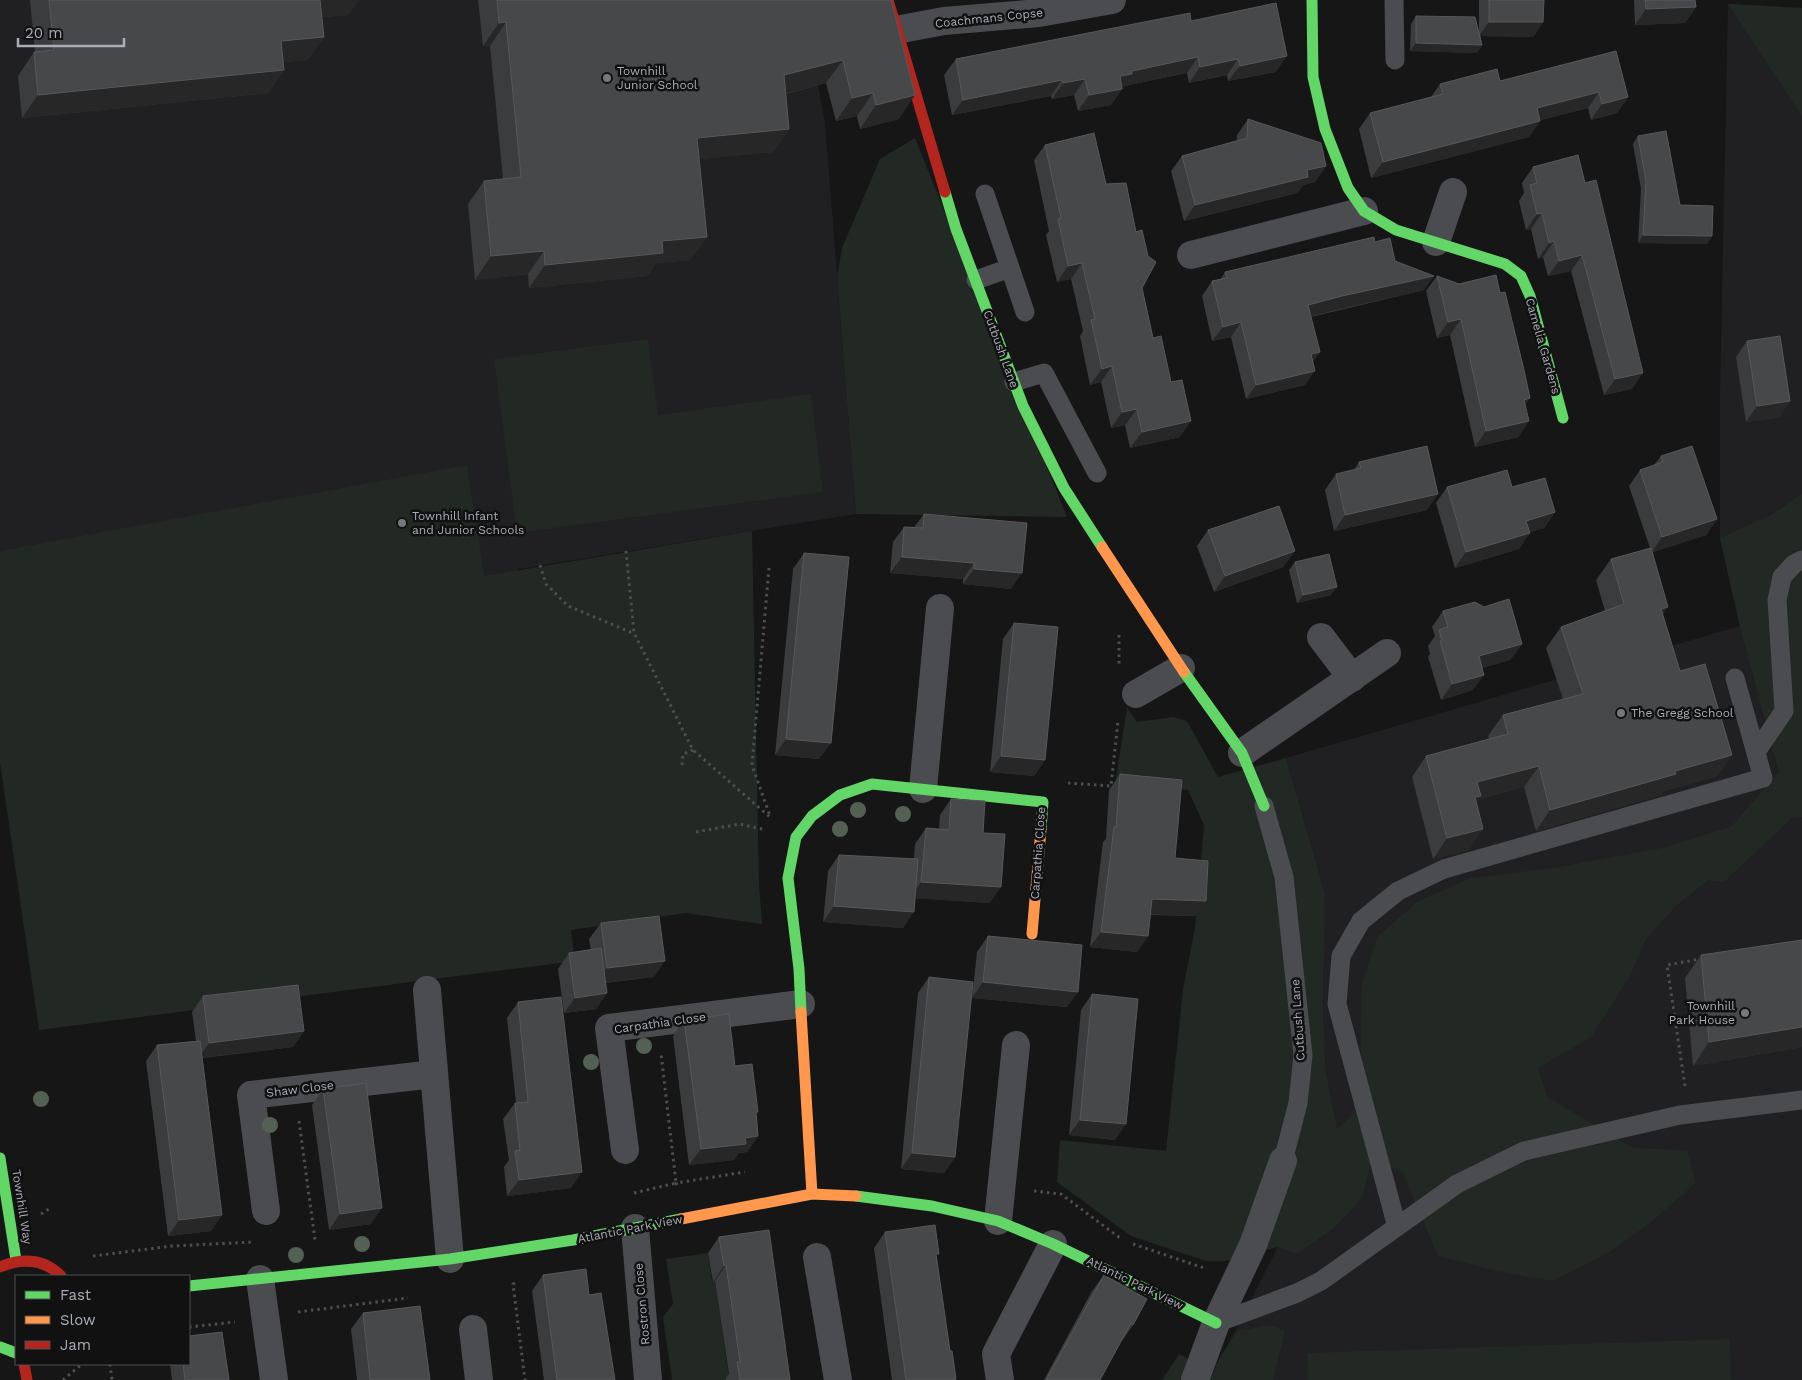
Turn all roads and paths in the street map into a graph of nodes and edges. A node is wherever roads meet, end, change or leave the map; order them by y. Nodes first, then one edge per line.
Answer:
1 (888, 0) edge
2 (1112, 0) edge
3 (1312, 0) edge
4 (1394, 0) edge
5 (1068, 4) edge
6 (896, 30) junction
7 (1394, 60) dead end
8 (1454, 192) dead end
9 (986, 194) dead end
10 (1364, 211) junction
11 (1436, 242) junction
12 (1191, 255) dead end
13 (1010, 268) junction
14 (976, 280) junction
15 (1025, 312) dead end
16 (1014, 382) junction
17 (1563, 418) dead end
18 (1098, 473) dead end
19 (626, 551) dead end
20 (1802, 560) edge
21 (540, 565) dead end
22 (769, 568) dead end
23 (1136, 597) junction
24 (940, 608) dead end
25 (634, 633) junction
26 (1321, 637) dead end
27 (1387, 653) dead end
28 (1182, 668) junction
29 (1352, 678) junction
30 (1735, 678) dead end
31 (1128, 699) junction
32 (693, 750) junction
33 (1756, 752) junction
34 (1242, 753) junction
35 (682, 765) dead end
36 (923, 789) junction
37 (1043, 802) junction
38 (1264, 806) joint
39 (771, 818) junction
40 (696, 832) dead end
41 (796, 837) junction
42 (1032, 934) dead end
43 (1705, 959) edge
44 (427, 990) dead end
45 (801, 1004) junction
46 (1016, 1045) dead end
47 (434, 1074) junction
48 (295, 1090) junction
49 (1802, 1100) edge
50 (1689, 1114) junction
51 (625, 1150) dead end
52 (0, 1158) edge
53 (1283, 1161) joint
54 (812, 1194) junction
55 (266, 1211) dead end
56 (998, 1221) junction
57 (1397, 1227) junction
58 (635, 1228) junction
59 (315, 1240) dead end
60 (1053, 1244) junction
61 (818, 1257) dead end
62 (450, 1258) junction
63 (16, 1260) junction
64 (0, 1267) edge
65 (60, 1275) edge
66 (260, 1279) junction
67 (513, 1284) dead end
68 (504, 1285) dead end
69 (190, 1286) edge
70 (411, 1298) dead end
71 (265, 1316) junction
72 (1216, 1322) junction
73 (190, 1327) edge
74 (473, 1328) dead end
75 (0, 1347) edge
76 (15, 1354) edge
77 (24, 1365) edge
78 (81, 1365) edge
79 (110, 1365) edge
80 (27, 1380) edge
81 (63, 1380) edge
82 (112, 1380) edge
83 (274, 1380) edge
84 (479, 1380) edge
85 (648, 1380) edge
86 (838, 1380) edge
87 (1000, 1380) edge
88 (1195, 1380) edge

1 - 6 street, Cutbush Lane
2 - 5 street, Coachmans Copse
3 - 10 street, Camelia Gardens
4 - 7 lane
5 - 6 street, Coachmans Copse
6 - 14 street, Cutbush Lane
8 - 11 street
9 - 13 lane
10 - 11 street, Camelia Gardens
10 - 12 street
11 - 17 street, Camelia Gardens
13 - 14 lane
13 - 15 lane
14 - 16 street, Cutbush Lane
16 - 18 lane
16 - 23 street, Cutbush Lane
19 - 25 path
20 - 33 lane
21 - 25 path
22 - 39 path
23 - 28 street, Cutbush Lane
23 - 31 path
24 - 36 street
25 - 32 path
26 - 29 street
27 - 29 street
28 - 31 street
28 - 34 street, Cutbush Lane
29 - 34 street
30 - 33 lane
31 - 37 path
32 - 35 path
32 - 39 path
33 - 57 lane
34 - 38 street, Cutbush Lane
36 - 37 street, Carpathia Close
36 - 41 street, Carpathia Close
37 - 42 street, Carpathia Close
38 - 53 lane, Cutbush Lane
39 - 41 path
40 - 41 path
41 - 45 street, Carpathia Close
43 - 50 path
44 - 47 street
45 - 51 street, Carpathia Close
45 - 54 street, Carpathia Close
46 - 56 street
47 - 48 street, Shaw Close
47 - 62 street
48 - 55 street, Shaw Close
48 - 59 path
49 - 50 lane
50 - 57 lane
52 - 63 street, Townhill Way
53 - 72 street, Cutbush Lane
54 - 56 street, Atlantic Park View
54 - 58 street, Atlantic Park View
56 - 60 street, Atlantic Park View
57 - 72 lane
58 - 62 street, Atlantic Park View
58 - 85 street, Rostron Close
60 - 72 street, Atlantic Park View
60 - 87 street
61 - 86 street
62 - 66 street, Atlantic Park View
63 - 64 street
63 - 65 street
66 - 69 street, Atlantic Park View
66 - 71 street
67 - 68 path
70 - 71 path
71 - 73 path
71 - 83 street
72 - 88 street, Cutbush Lane
74 - 84 street
75 - 76 street
77 - 80 street
78 - 81 path
79 - 82 path

